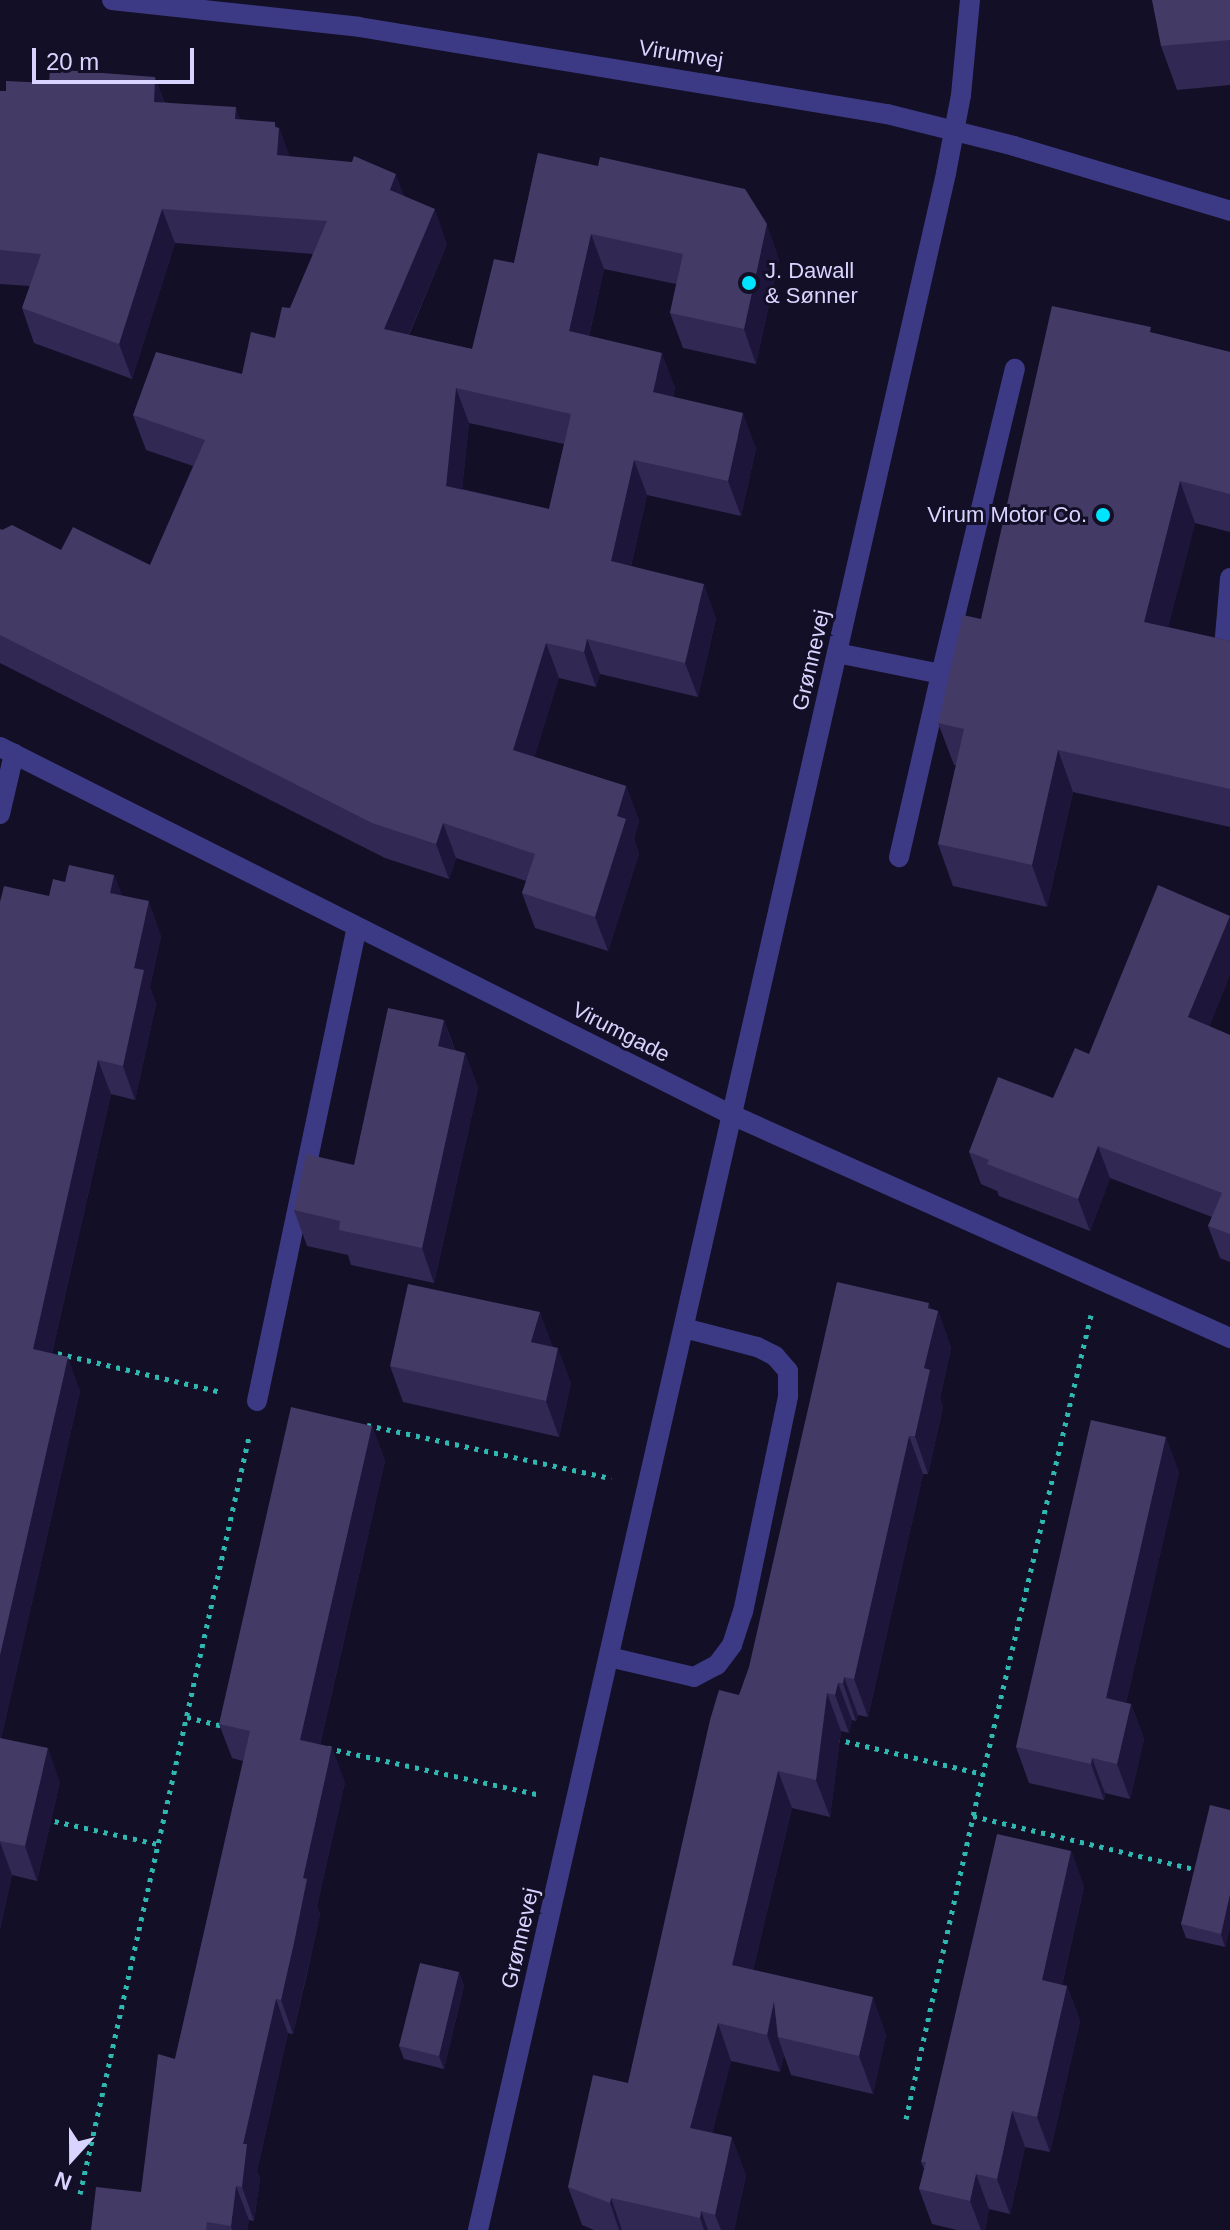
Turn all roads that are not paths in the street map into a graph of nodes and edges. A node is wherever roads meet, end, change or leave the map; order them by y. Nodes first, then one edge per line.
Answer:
1 (112, 0) edge
2 (970, 0) edge
3 (954, 129) junction
4 (1230, 211) edge
5 (1015, 369) dead end
6 (1230, 578) edge
7 (837, 653) junction
8 (1230, 654) edge
9 (941, 674) junction
10 (7, 751) edge
11 (0, 814) edge
12 (899, 857) dead end
13 (357, 927) junction
14 (732, 1115) junction
15 (684, 1328) junction
16 (1230, 1338) edge
17 (257, 1401) road end
18 (609, 1657) junction
19 (478, 2230) edge

1 - 3 street, Virumvej
2 - 3 street, Grønnevej
3 - 4 street, Virumvej
3 - 7 street, Grønnevej
5 - 9 street
6 - 8 street
7 - 9 street
7 - 14 street, Grønnevej
9 - 12 street
10 - 11 street
10 - 13 street, Virumgade
13 - 14 street, Virumgade
13 - 17 street
14 - 15 street, Grønnevej
14 - 16 street, Virumgade
15 - 18 street, Grønnevej
15 - 18 street
18 - 19 street, Grønnevej

